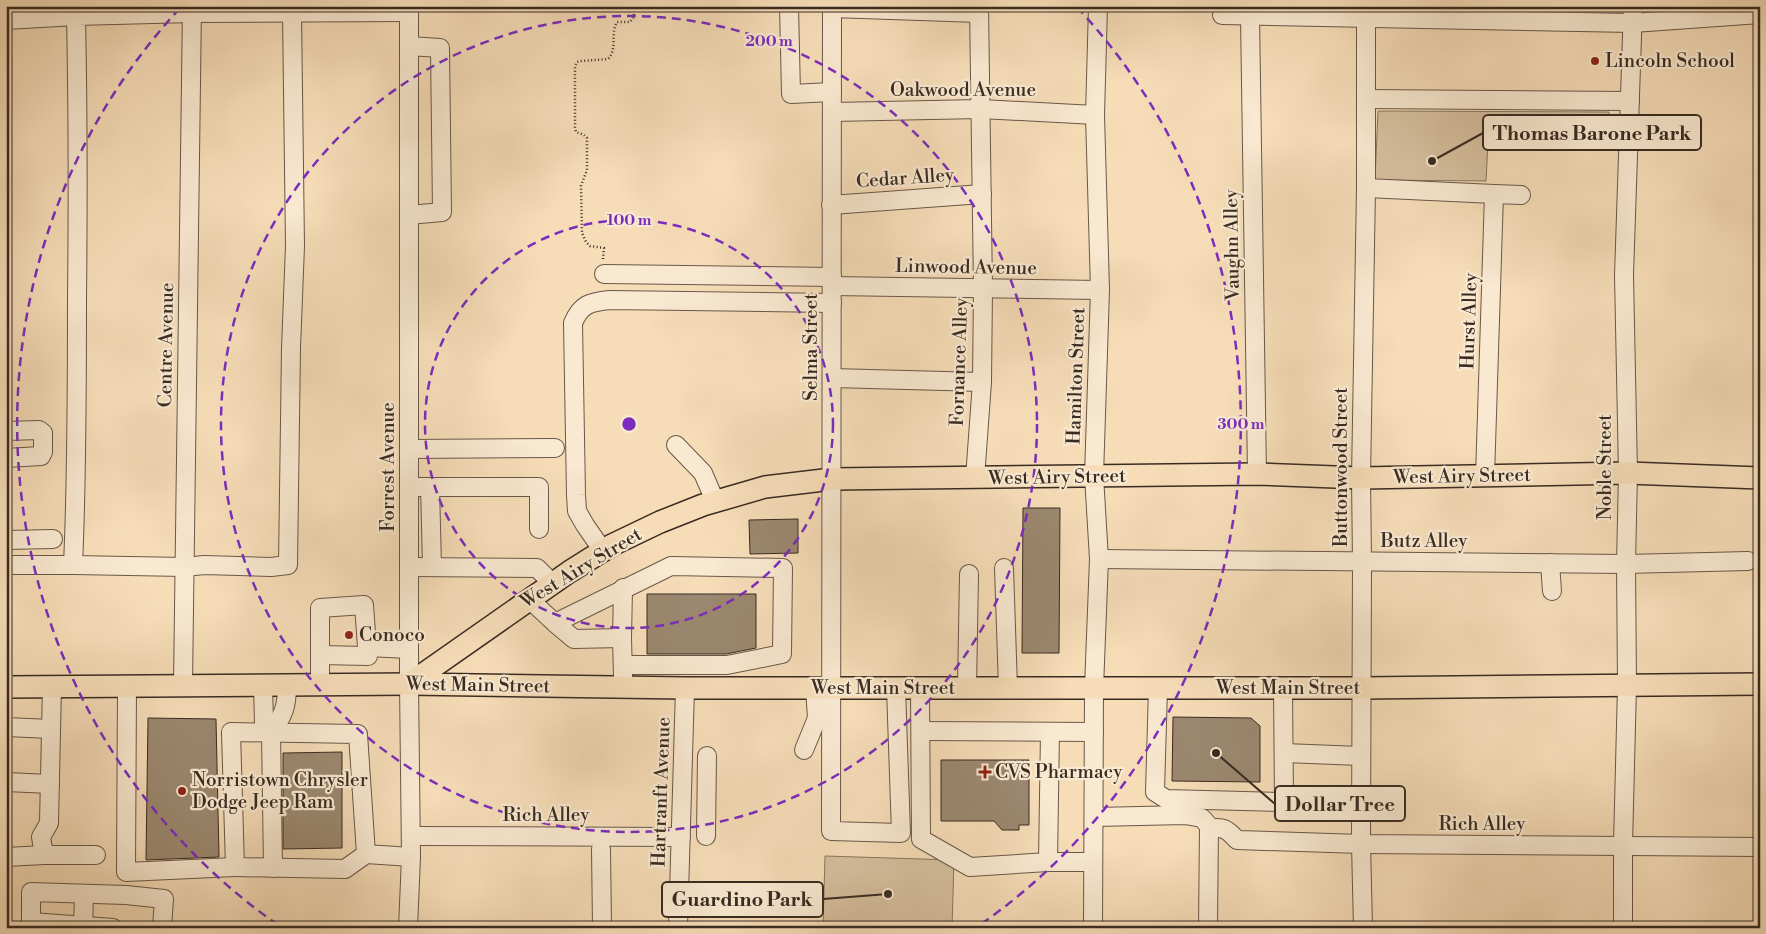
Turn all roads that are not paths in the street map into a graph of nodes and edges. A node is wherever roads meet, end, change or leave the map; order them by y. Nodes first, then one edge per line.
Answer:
1 (789, 6) edge
2 (1098, 6) edge
3 (832, 7) edge
4 (192, 9) edge
5 (337, 9) edge
6 (409, 9) edge
7 (979, 10) edge
8 (1366, 12) edge
9 (292, 13) junction
10 (1760, 14) edge
11 (1222, 15) dead end
12 (1633, 15) edge
13 (76, 16) junction
14 (1250, 16) junction
15 (6, 20) edge
16 (409, 46) junction
17 (832, 92) junction
18 (1366, 99) junction
19 (1630, 101) junction
20 (980, 108) junction
21 (832, 112) junction
22 (1095, 115) junction
23 (1366, 188) junction
24 (982, 194) junction
25 (1494, 194) junction
26 (1521, 195) dead end
27 (831, 205) junction
28 (409, 215) junction
29 (604, 274) road end
30 (832, 289) junction
31 (982, 289) junction
32 (1100, 290) junction
33 (832, 378) junction
34 (982, 382) junction
35 (6, 431) edge
36 (676, 445) dead end
37 (555, 448) dead end
38 (409, 449) junction
39 (6, 458) edge
40 (1257, 474) junction
41 (1628, 474) junction
42 (1094, 476) junction
43 (1486, 477) junction
44 (976, 478) junction
45 (1361, 478) junction
46 (1760, 478) edge
47 (832, 479) junction
48 (409, 487) junction
49 (430, 487) junction
50 (715, 502) junction
51 (539, 529) dead end
52 (53, 539) dead end
53 (6, 540) edge
54 (603, 551) junction
55 (1099, 559) junction
56 (1748, 561) dead end
57 (1362, 562) junction
58 (1550, 563) junction
59 (73, 564) junction
60 (1626, 564) junction
61 (6, 565) edge
62 (432, 566) junction
63 (185, 567) junction
64 (409, 567) junction
65 (1004, 568) dead end
66 (968, 574) dead end
67 (552, 584) junction
68 (623, 588) junction
69 (1552, 591) dead end
70 (529, 599) junction
71 (555, 623) junction
72 (622, 638) junction
73 (409, 649) junction
74 (368, 651) junction
75 (320, 655) junction
76 (624, 665) junction
77 (320, 684) junction
78 (369, 684) junction
79 (409, 684) junction
80 (1760, 684) edge
81 (183, 685) junction
82 (263, 685) junction
83 (287, 685) junction
84 (52, 686) junction
85 (126, 686) junction
86 (1627, 686) junction
87 (6, 687) edge
88 (622, 687) junction
89 (685, 688) junction
90 (823, 688) junction
91 (896, 688) junction
92 (920, 688) junction
93 (967, 688) junction
94 (1008, 688) junction
95 (1094, 688) junction
96 (1158, 688) junction
97 (1283, 688) junction
98 (1361, 688) junction
99 (6, 728) edge
100 (52, 729) junction
101 (921, 731) junction
102 (271, 732) junction
103 (1050, 732) junction
104 (1094, 732) junction
105 (804, 750) dead end
106 (1284, 753) junction
107 (707, 756) dead end
108 (1361, 756) junction
109 (707, 781) junction
110 (6, 782) edge
111 (682, 782) junction
112 (50, 784) junction
113 (1094, 817) junction
114 (1209, 829) junction
115 (411, 836) junction
116 (706, 836) dead end
117 (681, 837) junction
118 (1361, 844) junction
119 (1623, 845) junction
120 (1760, 847) edge
121 (601, 849) dead end
122 (366, 854) junction
123 (44, 855) junction
124 (96, 855) dead end
125 (6, 857) edge
126 (411, 857) junction
127 (1048, 862) junction
128 (1094, 862) junction
129 (235, 867) junction
130 (273, 868) junction
131 (126, 872) junction
132 (84, 894) junction
133 (126, 895) junction
134 (31, 925) edge
135 (83, 927) edge
136 (112, 928) edge
137 (162, 928) edge
138 (408, 928) edge
139 (602, 928) edge
140 (678, 928) edge
141 (1093, 928) edge
142 (1208, 928) edge
143 (1363, 928) edge
144 (1623, 928) edge

1 - 17 street
2 - 22 street, Hamilton Street
3 - 7 street
3 - 17 street, Selma Street
4 - 9 street
4 - 13 street
4 - 63 street, Centre Avenue
5 - 6 street
5 - 9 street
6 - 16 street, Forrest Avenue
7 - 20 street, Fornance Alley
8 - 12 street
8 - 14 street
8 - 18 street, Buttonwood Street
9 - 63 street
10 - 12 street
11 - 14 street
12 - 19 street, Noble Street
13 - 15 street
13 - 59 street
14 - 40 street, Vaughn Alley
16 - 28 street, Forrest Avenue
16 - 28 street
17 - 21 street, Selma Street
18 - 19 street
18 - 23 street, Buttonwood Street
19 - 41 street, Noble Street
20 - 21 street, Oakwood Avenue
20 - 22 street, Oakwood Avenue
20 - 24 street, Fornance Alley
21 - 27 street, Selma Street
22 - 32 street, Hamilton Street
23 - 25 street
23 - 45 street, Buttonwood Street
24 - 27 street, Cedar Alley
24 - 31 street, Fornance Alley
25 - 26 street
25 - 43 street, Hurst Alley
27 - 30 street, Selma Street
28 - 38 street, Forrest Avenue
29 - 30 street
30 - 31 street, Linwood Avenue
30 - 33 street, Selma Street
30 - 54 street
31 - 32 street, Linwood Avenue
31 - 34 street, Fornance Alley
32 - 42 street, Hamilton Street
33 - 34 street
33 - 47 street, Selma Street
34 - 44 street, Fornance Alley
35 - 39 street
36 - 50 street
37 - 38 street
38 - 48 street, Forrest Avenue
40 - 42 main road, West Airy Street
40 - 45 main road, West Airy Street
41 - 43 main road, West Airy Street
41 - 46 main road, West Airy Street
41 - 60 street, Noble Street
42 - 44 main road, West Airy Street
42 - 55 street, Hamilton Street
43 - 45 main road, West Airy Street
44 - 47 main road, West Airy Street
45 - 57 street, Buttonwood Street
47 - 50 main road, West Airy Street
47 - 90 street, Selma Street
48 - 49 street
48 - 64 street, Forrest Avenue
49 - 51 street
49 - 62 street
50 - 54 main road, West Airy Street
52 - 53 street
54 - 67 main road, West Airy Street
55 - 57 street, Butz Alley
55 - 95 street, Hamilton Street
56 - 60 street, Butz Alley
57 - 58 street, Butz Alley
57 - 98 street, Buttonwood Street
58 - 60 street, Butz Alley
58 - 69 street
59 - 61 street
59 - 63 street
60 - 86 street, Noble Street
62 - 64 street
62 - 67 street
63 - 81 street, Centre Avenue
64 - 73 street, Forrest Avenue
65 - 94 street
66 - 93 street
67 - 70 main road, West Airy Street
68 - 71 street
68 - 72 street
68 - 76 street
70 - 71 street
70 - 79 main road, West Airy Street
71 - 72 street
72 - 76 street
73 - 74 street
73 - 79 street, Forrest Avenue
74 - 75 street
74 - 75 street
74 - 78 street
75 - 77 street
76 - 88 street
77 - 78 main road, West Main Street
77 - 83 main road, West Main Street
78 - 79 main road, West Main Street
79 - 88 main road, West Main Street
79 - 115 street, Forrest Avenue
80 - 86 main road, West Main Street
81 - 82 main road, West Main Street
81 - 85 main road, West Main Street
82 - 83 main road, West Main Street
82 - 102 street
83 - 102 street
84 - 85 main road, West Main Street
84 - 87 main road, West Main Street
84 - 100 street
85 - 131 street
86 - 98 main road, West Main Street
86 - 119 street, Noble Street
88 - 89 main road, West Main Street
89 - 90 main road, West Main Street
89 - 111 street, Hartranft Avenue
90 - 91 main road, West Main Street
90 - 91 street
90 - 105 street
91 - 92 main road, West Main Street
92 - 93 main road, West Main Street
92 - 101 street
93 - 94 main road, West Main Street
94 - 95 main road, West Main Street
95 - 96 main road, West Main Street
95 - 104 street, Hamilton Street
96 - 97 main road, West Main Street
96 - 106 street
97 - 98 main road, West Main Street
97 - 106 street
98 - 108 street, Buttonwood Street
99 - 100 street
100 - 112 street
101 - 103 street
101 - 127 street
102 - 122 street
102 - 129 street
102 - 130 street
103 - 104 street
103 - 127 street
104 - 113 street, Hamilton Street
106 - 108 street
107 - 109 street
108 - 118 street, Buttonwood Street
109 - 111 street
109 - 116 street
110 - 112 street
111 - 117 street, Hartranft Avenue
112 - 123 street
113 - 114 street
113 - 128 street, Hamilton Street
114 - 118 street, Rich Alley
114 - 142 street
115 - 117 street, Rich Alley
115 - 126 street, Forrest Avenue
117 - 140 street, Hartranft Avenue
118 - 119 street, Rich Alley
118 - 143 street, Buttonwood Street
119 - 120 street, Rich Alley
119 - 144 street, Noble Street
121 - 139 street
122 - 126 street
122 - 130 street
123 - 124 street
123 - 125 street
126 - 138 street, Forrest Avenue
127 - 128 street
128 - 141 street, Hamilton Street
129 - 130 street
129 - 131 street
131 - 133 street
132 - 133 street
132 - 134 street
132 - 135 street
133 - 137 street
134 - 135 street
135 - 136 street

